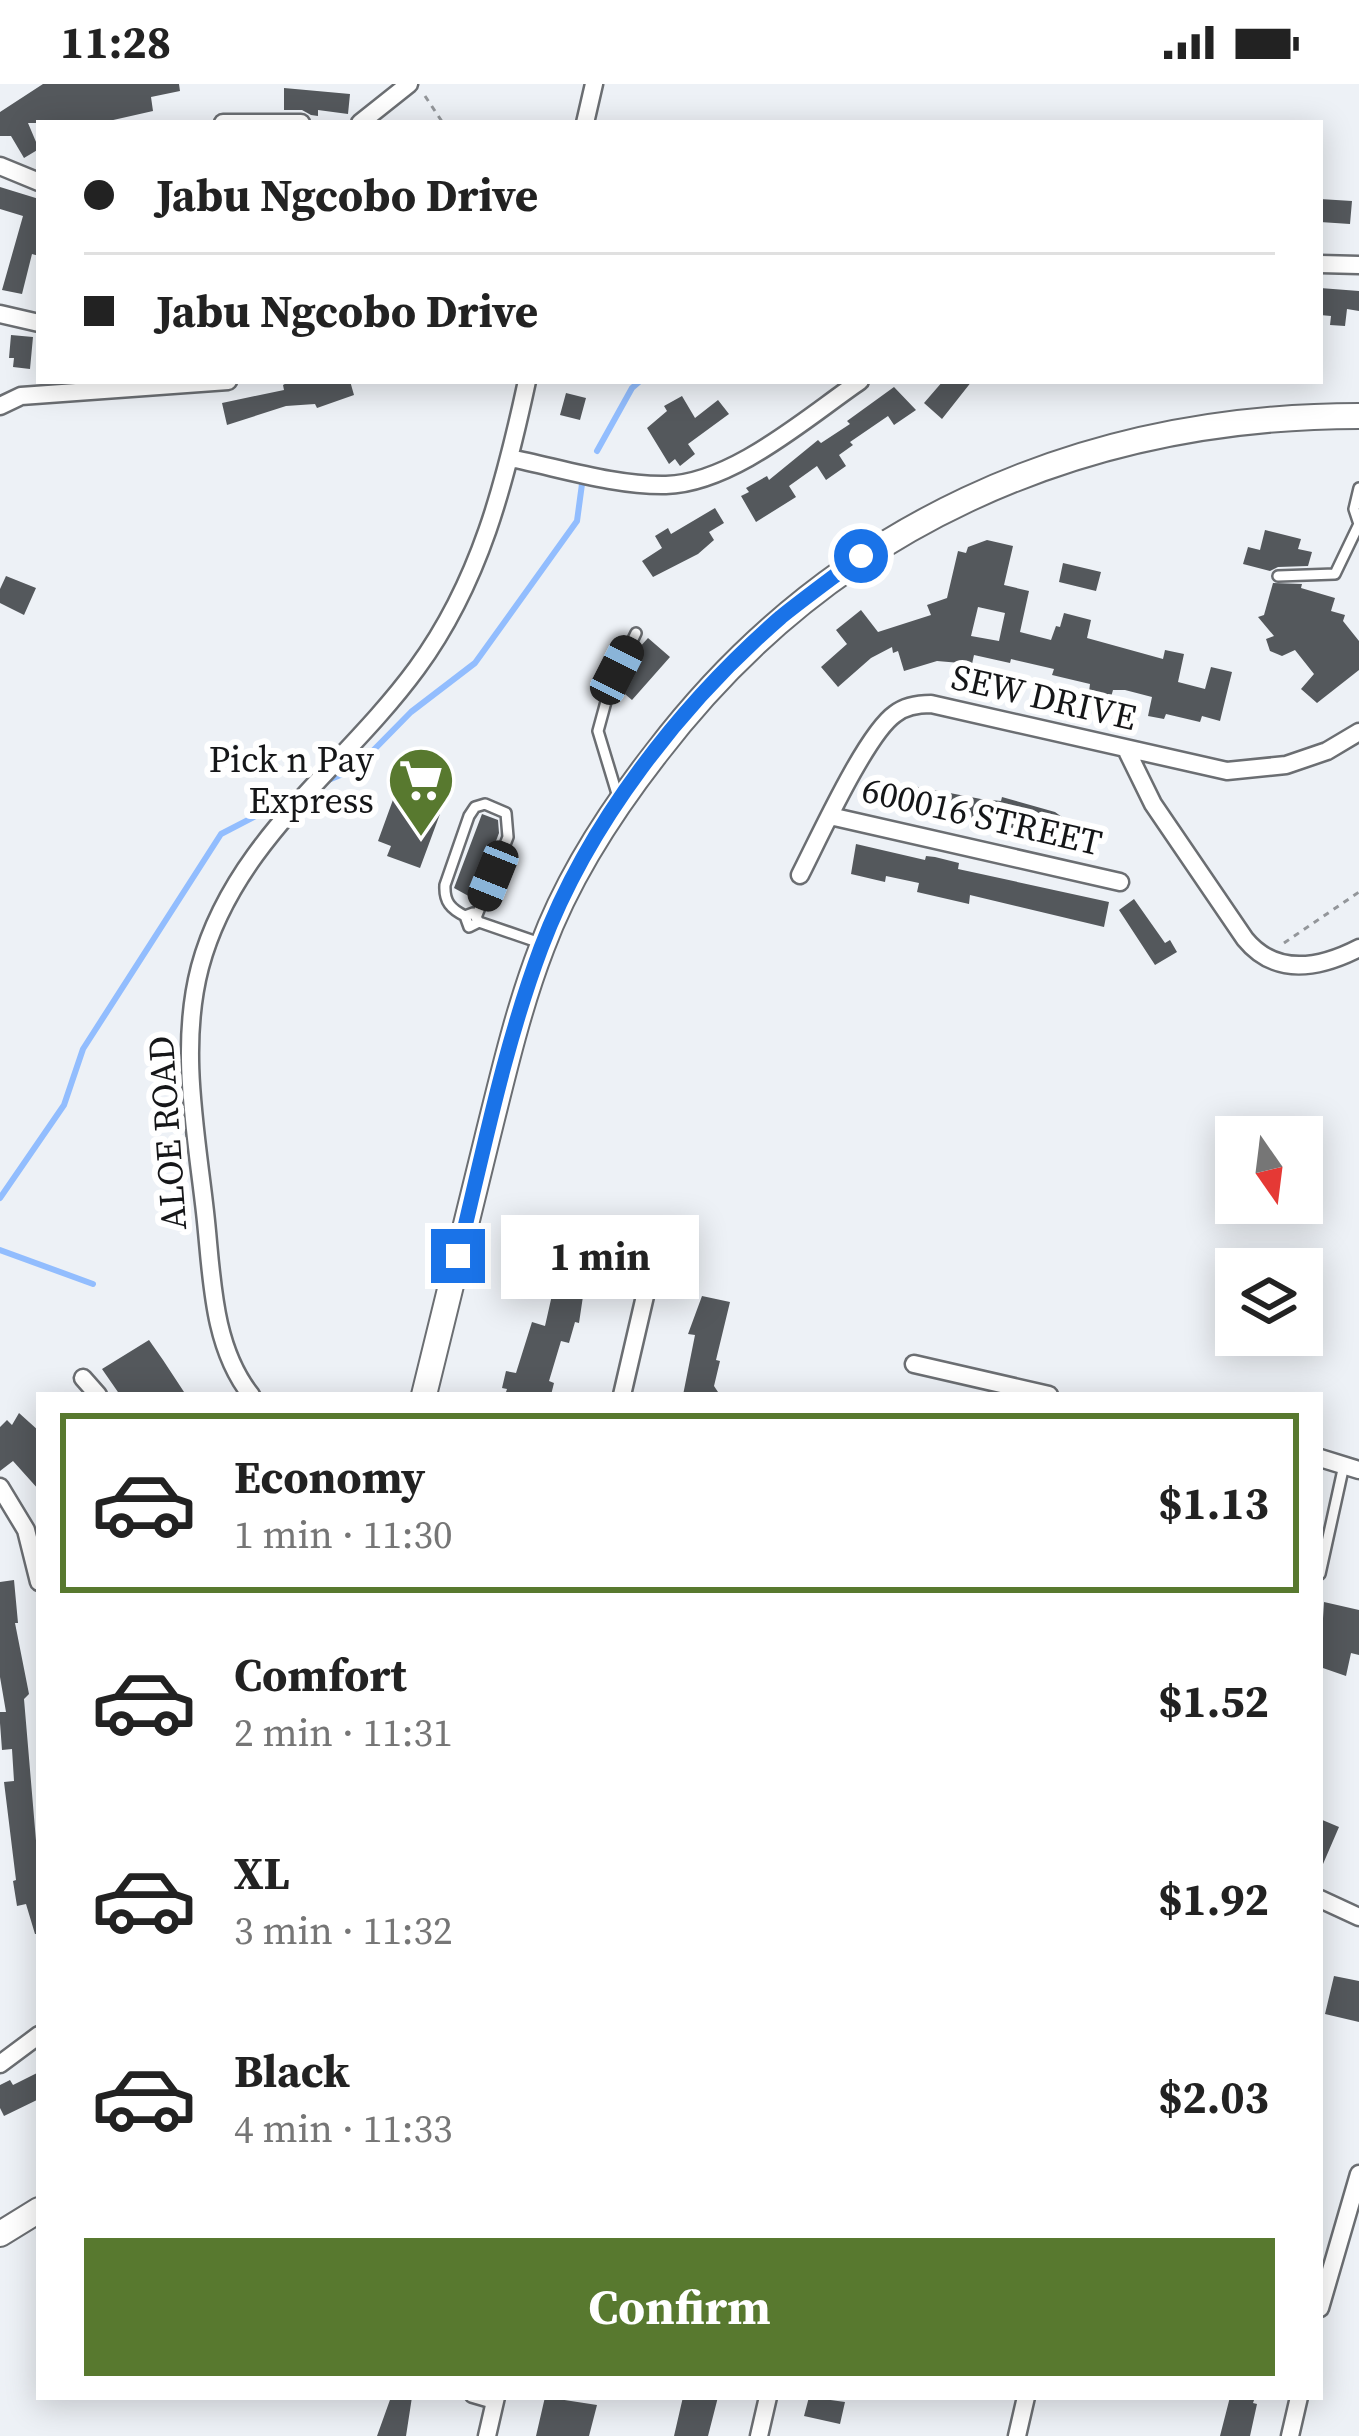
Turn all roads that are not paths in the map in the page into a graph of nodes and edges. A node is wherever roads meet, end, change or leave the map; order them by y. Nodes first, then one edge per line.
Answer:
1 (414, 84) edge
2 (594, 84) edge
3 (364, 120) edge
4 (586, 120) edge
5 (0, 166) edge
6 (36, 180) edge
7 (1323, 264) edge
8 (1359, 265) edge
9 (0, 314) edge
10 (36, 322) edge
11 (174, 384) edge
12 (526, 384) edge
13 (856, 384) edge
14 (0, 406) edge
15 (1359, 416) edge
16 (511, 458) junction
17 (1359, 488) edge
18 (1278, 576) dead end
19 (636, 633) dead end
20 (1359, 732) edge
21 (1126, 749) junction
22 (620, 802) junction
23 (830, 816) junction
24 (800, 875) dead end
25 (1120, 881) dead end
26 (474, 918) junction
27 (543, 944) junction
28 (1359, 948) edge
29 (645, 1296) dead end
30 (914, 1364) dead end
31 (83, 1378) dead end
32 (95, 1392) edge
33 (249, 1392) edge
34 (425, 1392) edge
35 (623, 1392) edge
36 (1036, 1392) edge
37 (1323, 1459) edge
38 (1352, 1468) edge
39 (0, 1487) edge
40 (36, 1564) edge
41 (1323, 1564) edge
42 (1323, 1900) edge
43 (1359, 1917) edge
44 (36, 2037) edge
45 (0, 2064) edge
46 (1359, 2174) edge
47 (36, 2212) edge
48 (0, 2234) edge
49 (1323, 2298) edge
50 (767, 2400) edge
51 (1025, 2400) edge
52 (1298, 2400) edge
53 (495, 2401) edge
54 (487, 2436) edge
55 (758, 2436) edge
56 (1017, 2436) edge
57 (1290, 2436) edge

1 - 3 street
2 - 4 street
5 - 6 street
7 - 8 street
9 - 10 street
11 - 14 street
12 - 16 street, ALOE ROAD
13 - 16 street
15 - 22 main road
16 - 33 street, ALOE ROAD
17 - 18 lane
19 - 22 lane
20 - 21 street, SEW DRIVE
21 - 23 street, SEW DRIVE
21 - 28 street
22 - 27 main road
23 - 24 street, SEW DRIVE
23 - 25 street, 600016 STREET
26 - 26 lane
26 - 27 lane
27 - 34 main road
29 - 35 street
30 - 36 street
31 - 32 street
37 - 38 street
38 - 41 lane
39 - 40 street
42 - 43 street
44 - 45 street
46 - 49 street
47 - 48 main road
50 - 55 street
51 - 56 street
52 - 57 street
53 - 54 street

